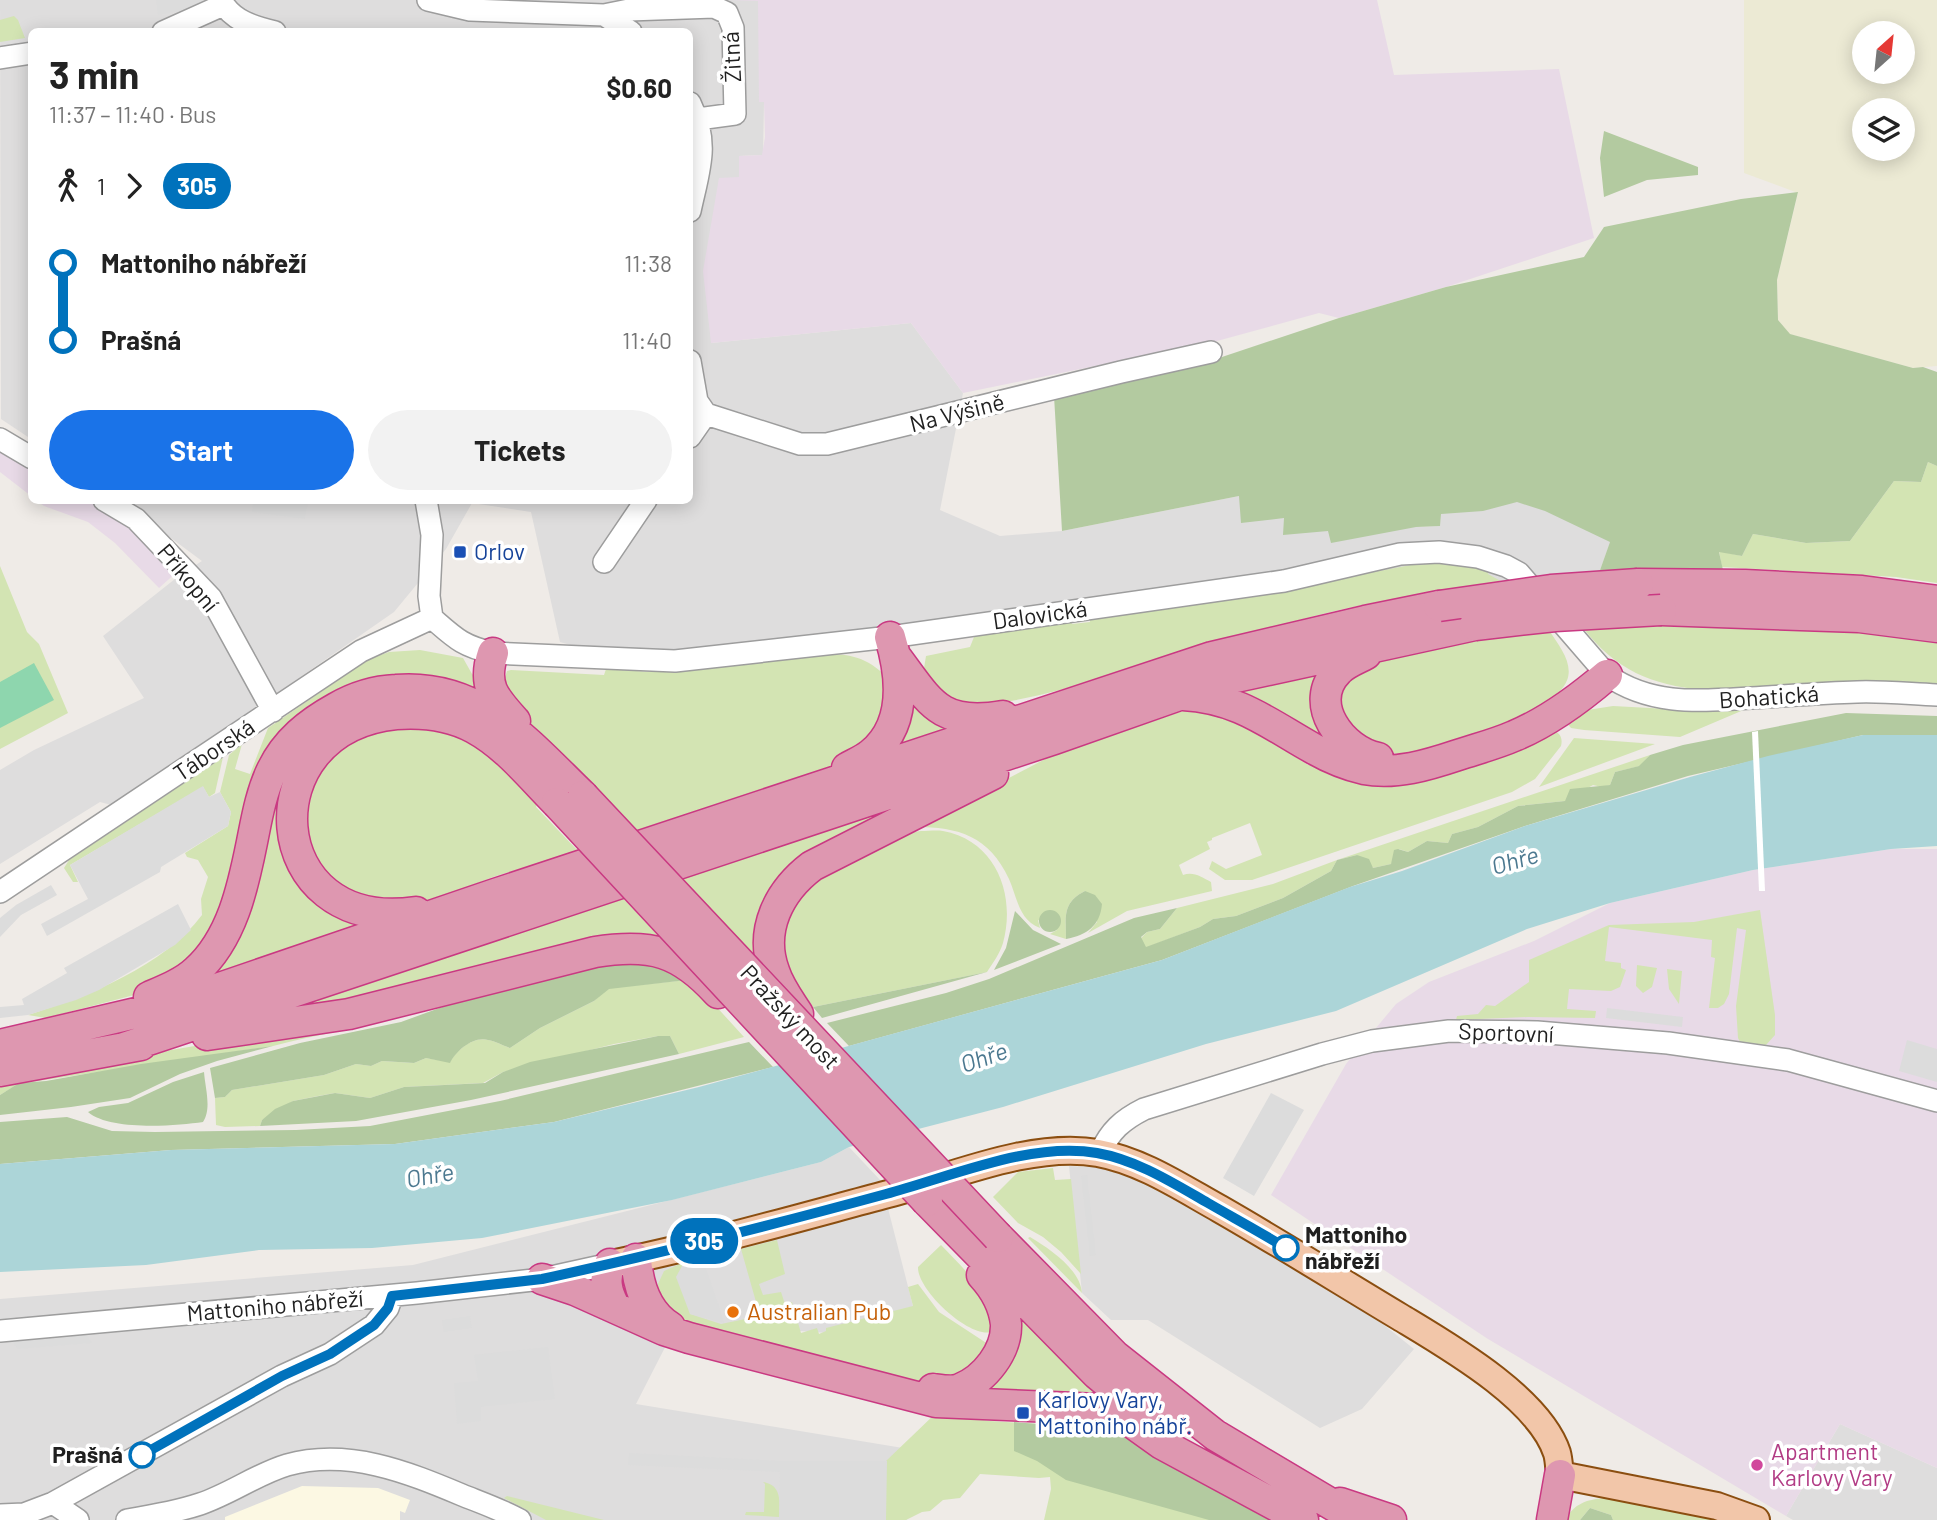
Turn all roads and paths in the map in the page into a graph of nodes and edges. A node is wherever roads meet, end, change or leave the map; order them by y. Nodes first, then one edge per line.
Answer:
1 (428, 0) edge
2 (222, 2) edge
3 (473, 5) edge
4 (604, 15) junction
5 (172, 28) edge
6 (260, 28) edge
7 (625, 28) edge
8 (28, 54) edge
9 (0, 58) edge
10 (694, 111) edge
11 (693, 197) edge
12 (1211, 352) dead end
13 (693, 378) edge
14 (706, 414) junction
15 (693, 433) edge
16 (0, 439) edge
17 (28, 456) edge
18 (111, 504) edge
19 (427, 504) edge
20 (643, 504) edge
21 (604, 562) dead end
22 (1937, 601) edge
23 (432, 618) junction
24 (1937, 627) edge
25 (1386, 643) junction
26 (893, 647) junction
27 (493, 653) junction
28 (1607, 675) junction
29 (1179, 695) junction
30 (1937, 695) edge
31 (1062, 706) junction
32 (273, 711) junction
33 (1054, 739) junction
34 (1437, 762) junction
35 (796, 794) junction
36 (570, 800) junction
37 (0, 892) edge
38 (495, 894) junction
39 (82, 1027) junction
40 (0, 1045) edge
41 (124, 1048) junction
42 (820, 1048) junction
43 (787, 1049) junction
44 (0, 1071) edge
45 (1937, 1101) edge
46 (1100, 1153) junction
47 (981, 1249) junction
48 (623, 1261) junction
49 (542, 1279) junction
50 (392, 1296) junction
51 (614, 1306) junction
52 (0, 1331) edge
53 (689, 1338) junction
54 (894, 1389) junction
55 (1559, 1483) junction
56 (1256, 1494) junction
57 (53, 1503) junction
58 (1309, 1508) edge
59 (201, 1512) edge
60 (0, 1516) edge
61 (78, 1520) edge
62 (127, 1520) edge
63 (520, 1520) edge
64 (1358, 1520) edge
65 (1391, 1520) edge
66 (1535, 1520) edge
67 (1552, 1520) edge
68 (1756, 1520) edge

1 - 3 street, Žitná
2 - 5 street
2 - 6 street
3 - 4 street, Žitná
4 - 7 street
4 - 10 street, Žitná
8 - 9 street
10 - 11 street
12 - 14 street, Na Výšině
13 - 14 street
14 - 15 street
16 - 17 street
18 - 32 street, Příkopní
19 - 23 street
20 - 21 street
22 - 31 highway, bridge
23 - 27 street, Dalovická
23 - 32 street, Táborská
24 - 25 highway, bridge
25 - 29 highway
25 - 34 highway
26 - 27 street, Dalovická
26 - 28 street, Dalovická
26 - 31 highway
26 - 35 highway
27 - 36 highway
28 - 30 street, Bohatická
28 - 34 highway
29 - 33 highway
29 - 34 highway
31 - 35 highway
32 - 37 street, Táborská
33 - 41 highway
33 - 42 highway, bridge
35 - 38 highway
36 - 38 highway
36 - 39 highway
36 - 42 highway, Pražský most, bridge
36 - 43 highway, Pražský most, bridge
38 - 39 highway
39 - 40 highway
41 - 43 highway, bridge
41 - 44 highway
42 - 47 highway, Pražský most, bridge
43 - 47 highway, Pražský most, bridge
45 - 46 street, Sportovní
46 - 48 main road, Mattoniho nábřeží
46 - 55 main road, Mattoniho nábřeží
47 - 54 highway
47 - 56 highway
47 - 58 highway
48 - 49 street, Mattoniho nábřeží
48 - 51 highway
48 - 53 highway
49 - 50 street, Mattoniho nábřeží
49 - 51 highway
50 - 52 street, Mattoniho nábřeží
50 - 57 street
51 - 53 highway
53 - 54 highway
54 - 56 highway
55 - 66 highway
55 - 67 highway
55 - 68 main road
56 - 58 highway
57 - 60 street
57 - 61 street
58 - 64 highway
58 - 65 highway
59 - 62 street
59 - 63 street

